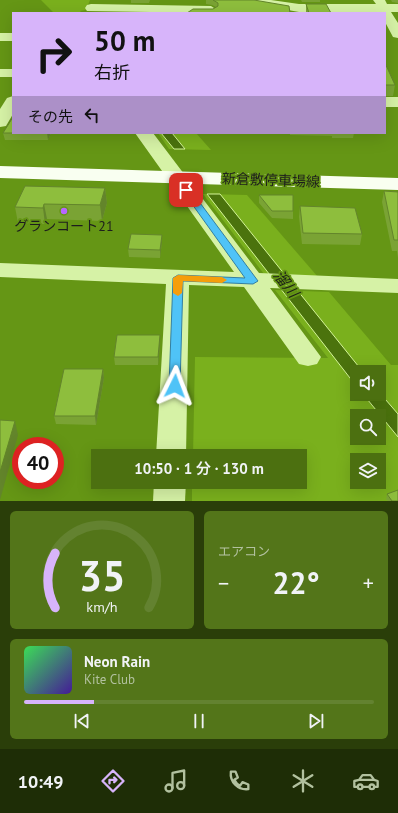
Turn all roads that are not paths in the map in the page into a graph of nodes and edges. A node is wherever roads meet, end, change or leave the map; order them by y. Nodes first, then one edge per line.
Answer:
1 (249, 0) edge
2 (381, 4) edge
3 (93, 7) edge
4 (211, 8) edge
5 (398, 8) edge
6 (300, 10) edge
7 (386, 13) edge
8 (398, 34) edge
9 (0, 37) edge
10 (12, 37) edge
11 (0, 73) edge
12 (12, 73) edge
13 (386, 102) edge
14 (398, 102) edge
15 (12, 103) edge
16 (0, 122) edge
17 (145, 134) edge
18 (0, 159) edge
19 (398, 169) edge
20 (171, 170) junction
21 (0, 172) edge
22 (398, 184) edge
23 (0, 270) edge
24 (178, 278) junction
25 (262, 281) junction
26 (398, 286) edge
27 (308, 358) dead end
28 (171, 449) edge
29 (170, 489) edge
30 (169, 501) edge

1 - 6 street
2 - 5 street
2 - 6 street
3 - 4 street
7 - 8 street
9 - 10 street
11 - 12 street
13 - 14 street
15 - 16 street
17 - 20 street
18 - 20 main road, 新倉敷停車場線
19 - 20 main road, 新倉敷停車場線
20 - 21 main road, 新倉敷停車場線
20 - 22 main road, 新倉敷停車場線
20 - 25 street
23 - 24 street
24 - 25 street
24 - 28 street
25 - 26 street
25 - 27 street
29 - 30 street

